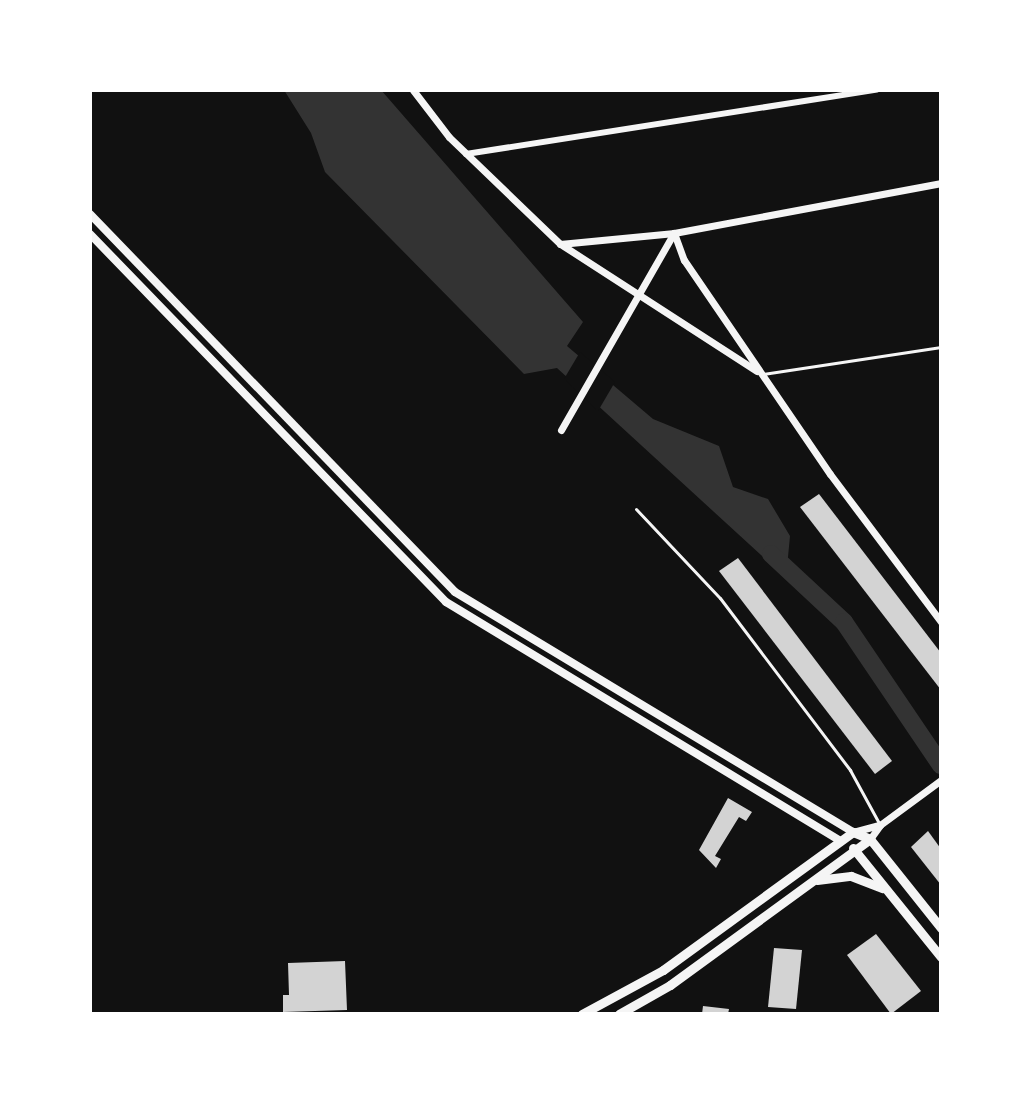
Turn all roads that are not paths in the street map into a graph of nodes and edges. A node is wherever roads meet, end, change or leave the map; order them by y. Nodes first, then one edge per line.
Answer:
1 (413, 90) edge
2 (877, 90) edge
3 (466, 154) junction
4 (941, 183) edge
5 (90, 214) edge
6 (674, 233) junction
7 (90, 234) edge
8 (560, 244) junction
9 (638, 294) junction
10 (941, 347) edge
11 (762, 374) junction
12 (561, 430) dead end
13 (636, 509) dead end
14 (941, 622) edge
15 (941, 780) edge
16 (880, 825) junction
17 (853, 832) junction
18 (870, 839) junction
19 (841, 841) junction
20 (855, 849) junction
21 (809, 882) junction
22 (889, 891) junction
23 (941, 928) edge
24 (941, 957) edge
25 (582, 1014) edge
26 (619, 1014) edge

1 - 3 street
2 - 3 street
3 - 8 street
4 - 6 street
5 - 17 main road
6 - 8 street
6 - 9 street
6 - 11 street
7 - 19 main road
8 - 9 street
9 - 11 street
9 - 12 street
10 - 11 lane
11 - 14 street
13 - 16 lane
15 - 16 street
16 - 17 street
16 - 18 street
17 - 18 main road
17 - 19 main road
18 - 20 main road
18 - 23 main road
19 - 20 main road
19 - 25 main road
20 - 21 main road
20 - 22 main road
21 - 22 main road
21 - 26 main road
22 - 24 main road

